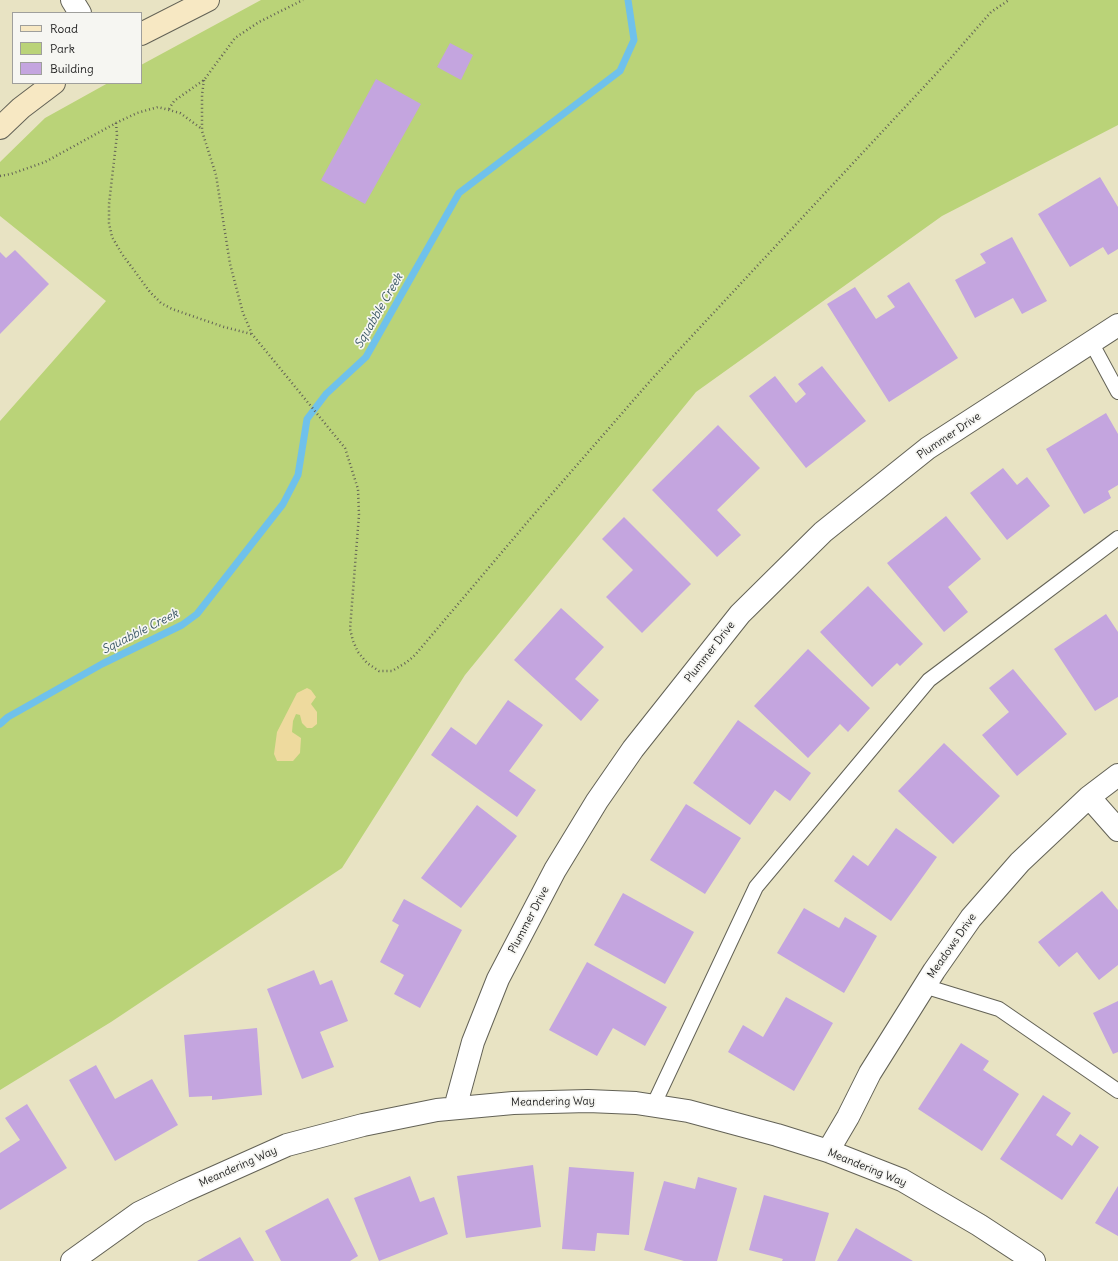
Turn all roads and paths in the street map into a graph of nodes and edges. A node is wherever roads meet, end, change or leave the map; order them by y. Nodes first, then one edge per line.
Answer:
1 (72, 0) edge
2 (208, 0) edge
3 (303, 0) edge
4 (1009, 0) edge
5 (79, 12) edge
6 (142, 33) edge
7 (204, 80) junction
8 (53, 84) edge
9 (169, 109) junction
10 (116, 123) junction
11 (0, 128) edge
12 (202, 129) junction
13 (0, 176) edge
14 (1118, 325) edge
15 (252, 334) junction
16 (1091, 342) junction
17 (1118, 392) edge
18 (1118, 538) edge
19 (1118, 775) edge
20 (1089, 798) junction
21 (1118, 830) edge
22 (924, 986) junction
23 (1118, 1091) edge
24 (652, 1106) junction
25 (455, 1108) junction
26 (828, 1151) junction
27 (72, 1261) edge
28 (1034, 1261) edge

1 - 5 street
2 - 6 street
3 - 7 path
4 - 15 path
7 - 9 path
7 - 12 path
8 - 11 street
9 - 10 path
9 - 12 path
10 - 13 path
10 - 15 path
12 - 15 path
14 - 16 street, Plummer Drive
16 - 17 lane
16 - 25 street, Plummer Drive
18 - 24 lane
19 - 20 street, Meadows Drive
20 - 21 street
20 - 22 street, Meadows Drive
22 - 23 lane
22 - 26 street, Meadows Drive
24 - 25 street, Meandering Way
24 - 26 street, Meandering Way
25 - 27 street, Meandering Way
26 - 28 street, Meandering Way

